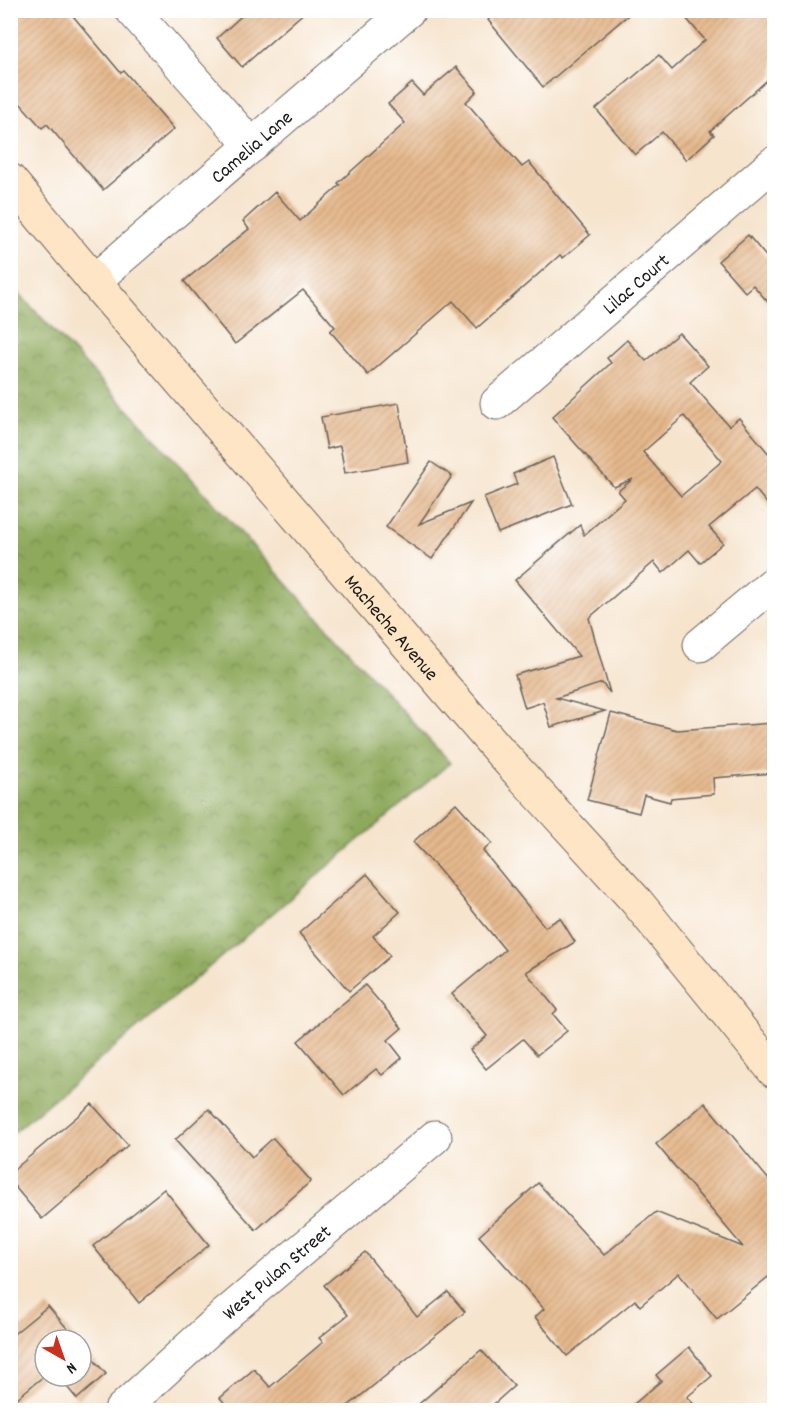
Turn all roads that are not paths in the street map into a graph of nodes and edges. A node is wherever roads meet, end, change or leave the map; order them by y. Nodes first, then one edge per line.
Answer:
1 (132, 10) edge
2 (409, 10) edge
3 (252, 146) junction
4 (774, 163) edge
5 (10, 180) edge
6 (94, 281) junction
7 (497, 403) dead end
8 (774, 584) edge
9 (700, 645) dead end
10 (774, 1071) edge
11 (435, 1137) dead end
12 (121, 1410) edge

1 - 3 street
2 - 3 street, Camelia Lane
3 - 6 street, Camelia Lane
4 - 7 street, Lilac Court
5 - 6 main road, Macheche Avenue
6 - 10 main road, Macheche Avenue
8 - 9 street
11 - 12 street, West Pulan Street

